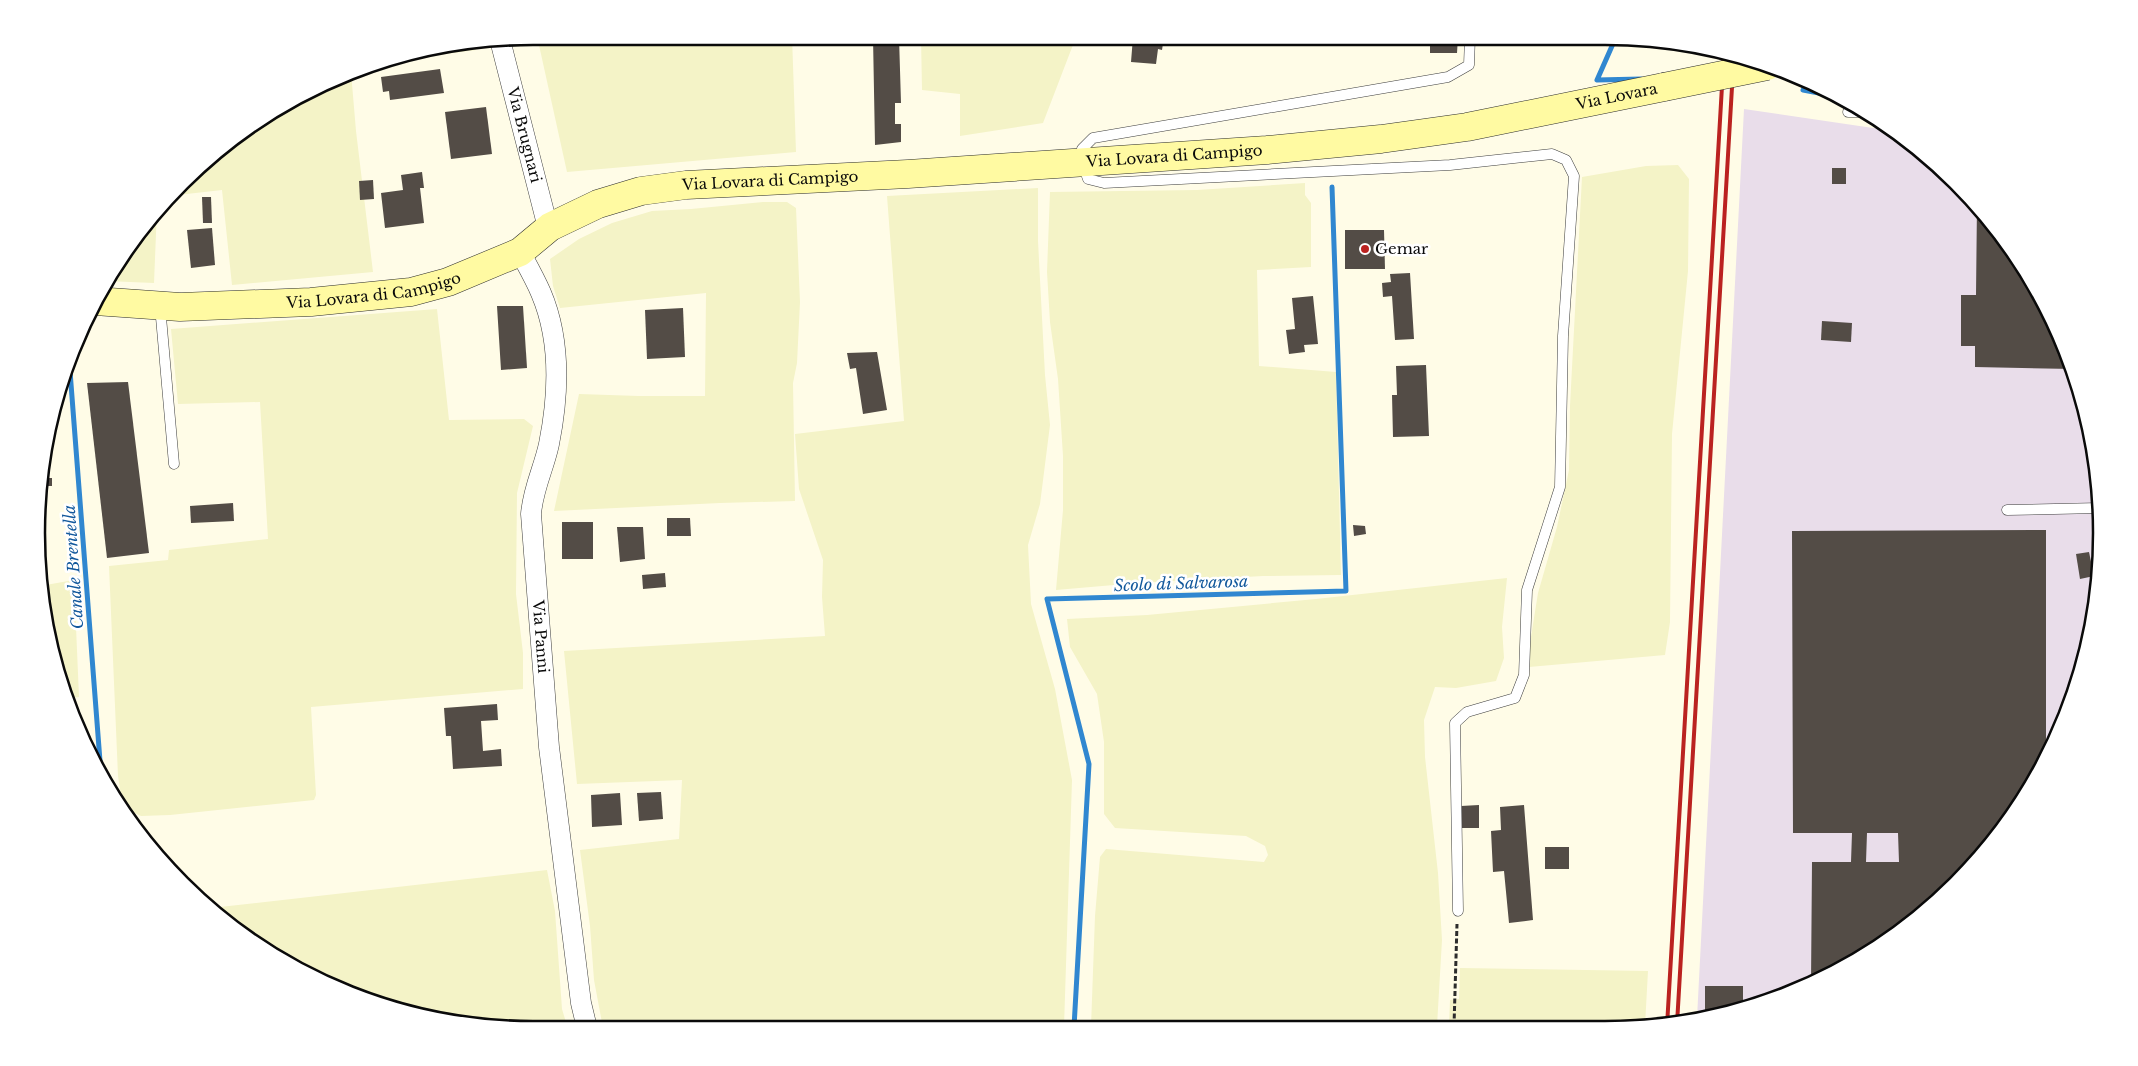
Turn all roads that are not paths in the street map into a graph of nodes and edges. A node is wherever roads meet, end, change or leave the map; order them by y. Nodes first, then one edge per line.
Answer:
1 (1470, 45) edge
2 (502, 46) edge
3 (1754, 69) edge
4 (1848, 112) dead end
5 (1852, 112) edge
6 (1467, 126) joint
7 (1082, 162) junction
8 (550, 228) junction
9 (520, 252) junction
10 (104, 301) edge
11 (160, 305) junction
12 (174, 464) dead end
13 (2092, 508) edge
14 (2006, 510) dead end
15 (1458, 911) road end
16 (585, 1021) edge

1 - 7 lane
2 - 8 street, Via Brugnari
3 - 6 street, Via Lovara, bridge
4 - 5 lane
6 - 7 street, Via Lovara di Campigo
7 - 8 street, Via Lovara di Campigo
7 - 15 lane
8 - 9 street, Via Lovara di Campigo
9 - 11 street, Via Lovara di Campigo
9 - 16 street, Via Panni
10 - 11 street, Via Lovara di Campigo
11 - 12 lane
13 - 14 lane

